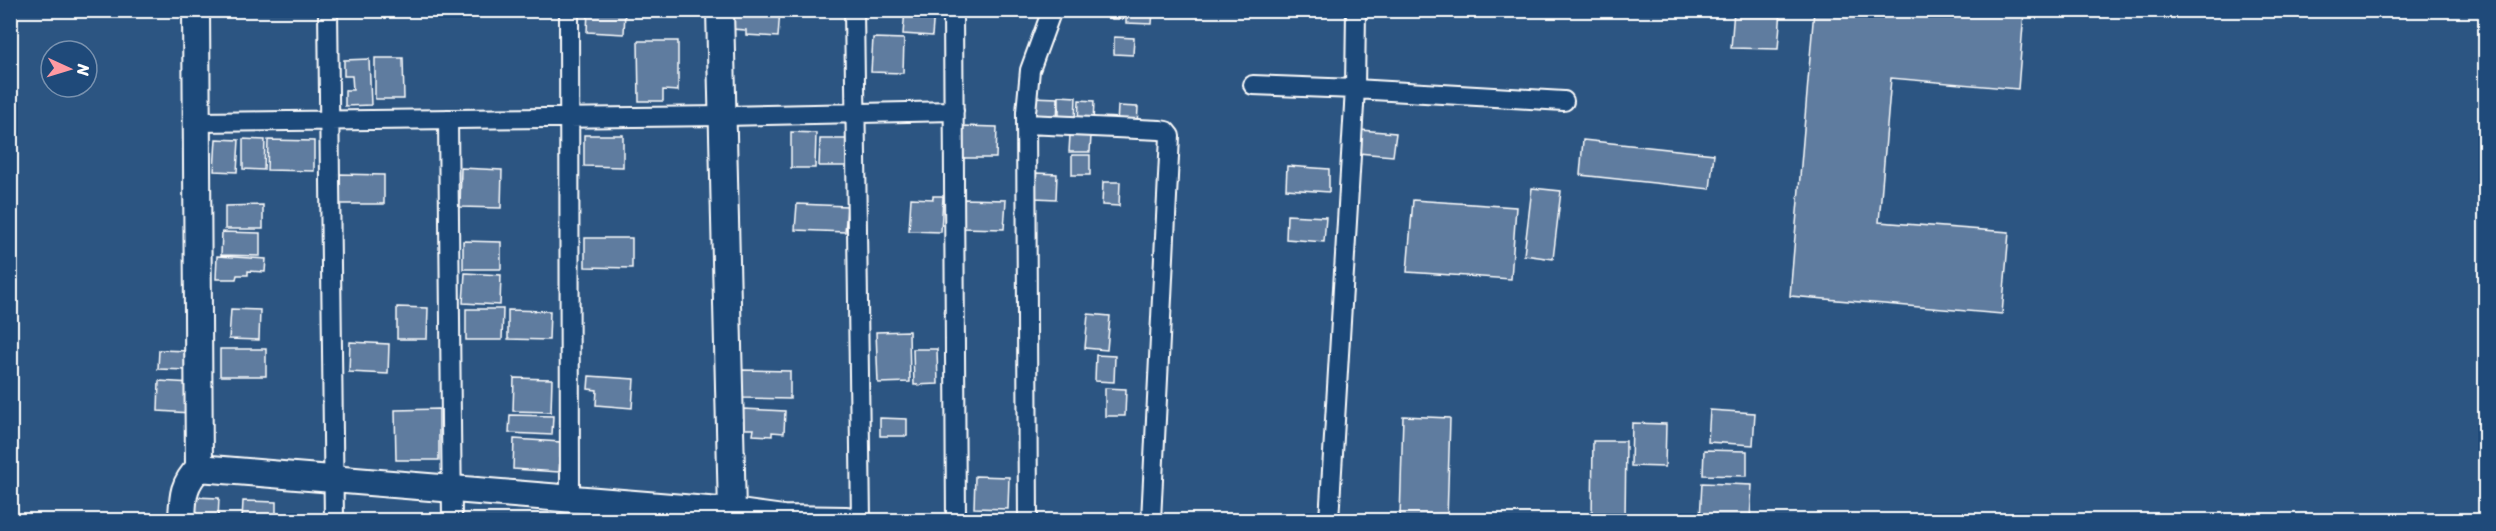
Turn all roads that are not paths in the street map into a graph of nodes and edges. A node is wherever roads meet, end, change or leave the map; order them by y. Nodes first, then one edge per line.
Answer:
1 (196, 10) edge
2 (328, 10) edge
3 (569, 10) edge
4 (720, 10) edge
5 (854, 10) edge
6 (953, 10) edge
7 (1053, 10) edge
8 (1356, 10) edge
9 (1253, 85) dead end
10 (1356, 89) junction
11 (1564, 101) dead end
12 (954, 111) junction
13 (855, 114) junction
14 (724, 116) junction
15 (568, 117) junction
16 (448, 119) junction
17 (329, 120) junction
18 (197, 122) junction
19 (1026, 124) junction
20 (199, 468) junction
21 (334, 479) junction
22 (452, 489) junction
23 (570, 499) junction
24 (732, 512) junction
25 (182, 520) edge
26 (334, 520) edge
27 (452, 520) edge
28 (783, 520) edge
29 (846, 520) edge
30 (861, 520) edge
31 (956, 520) edge
32 (1028, 520) edge
33 (1151, 520) edge
34 (1329, 520) edge

1 - 18 street
2 - 17 street
3 - 15 street
4 - 14 street
5 - 13 street
6 - 12 street
7 - 19 street
8 - 10 street
9 - 10 street
10 - 11 street
10 - 34 street
12 - 13 street
12 - 31 street
13 - 14 street
13 - 30 street
14 - 15 street
14 - 24 street
15 - 16 street
15 - 23 street
16 - 17 street
16 - 22 street
17 - 18 street
17 - 21 street
18 - 20 street
19 - 32 street
19 - 33 street
20 - 21 street
20 - 25 street
21 - 22 street
21 - 26 street
22 - 23 street
22 - 27 street
23 - 24 street
24 - 28 street
28 - 29 street

